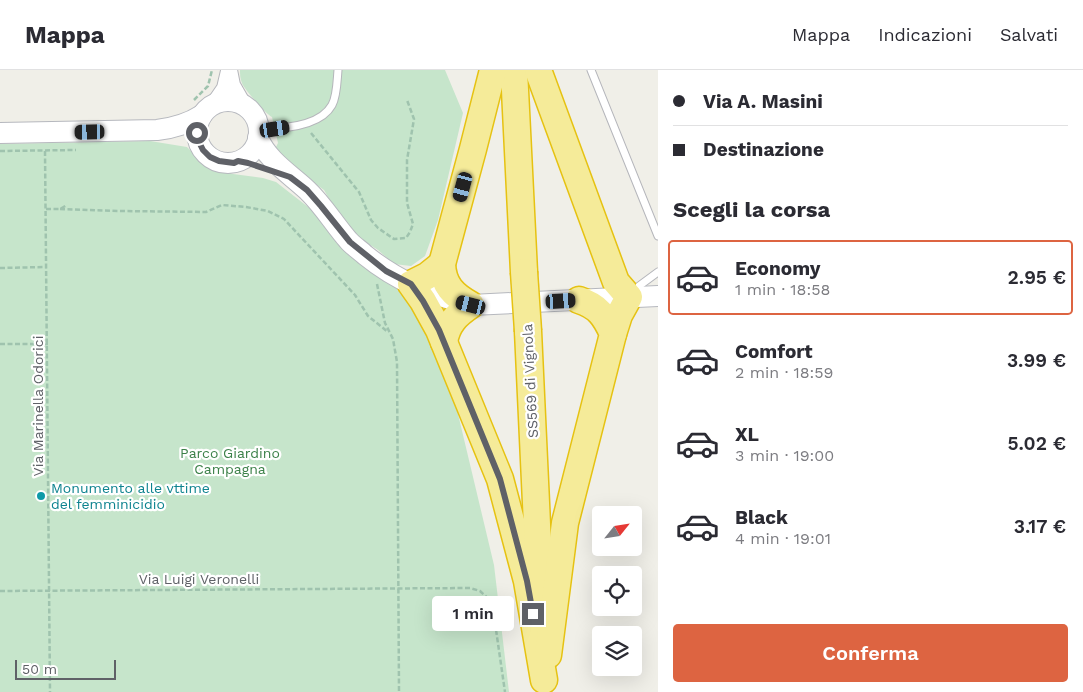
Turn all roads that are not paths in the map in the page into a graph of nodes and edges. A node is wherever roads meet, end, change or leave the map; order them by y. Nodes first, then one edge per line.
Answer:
1 (229, 70) edge
2 (338, 70) edge
3 (493, 70) edge
4 (514, 70) edge
5 (538, 70) edge
6 (591, 70) edge
7 (245, 106) junction
8 (202, 107) junction
9 (157, 130) junction
10 (0, 133) edge
11 (259, 133) junction
12 (203, 150) junction
13 (238, 161) junction
14 (290, 177) junction
15 (658, 236) edge
16 (610, 262) junction
17 (442, 264) junction
18 (658, 272) edge
19 (411, 284) junction
20 (658, 296) edge
21 (632, 297) junction
22 (579, 300) junction
23 (471, 305) junction
24 (613, 334) junction
25 (444, 342) junction
26 (545, 686) edge

1 - 7 street
1 - 8 street
2 - 11 lane
3 - 17 highway
4 - 26 highway, SS569 di Vignola, bridge
5 - 16 highway
6 - 15 lane
7 - 8 street
7 - 11 street
8 - 9 street
8 - 12 street
9 - 10 street
9 - 12 street
11 - 13 street
11 - 14 street
12 - 13 street
13 - 14 street
14 - 19 street
16 - 21 highway
16 - 22 highway
17 - 19 highway
17 - 23 highway
18 - 21 lane
19 - 23 street
19 - 25 highway
20 - 21 street
21 - 22 street
21 - 24 highway
22 - 23 street
22 - 24 highway
23 - 25 highway
24 - 26 highway
25 - 26 highway

